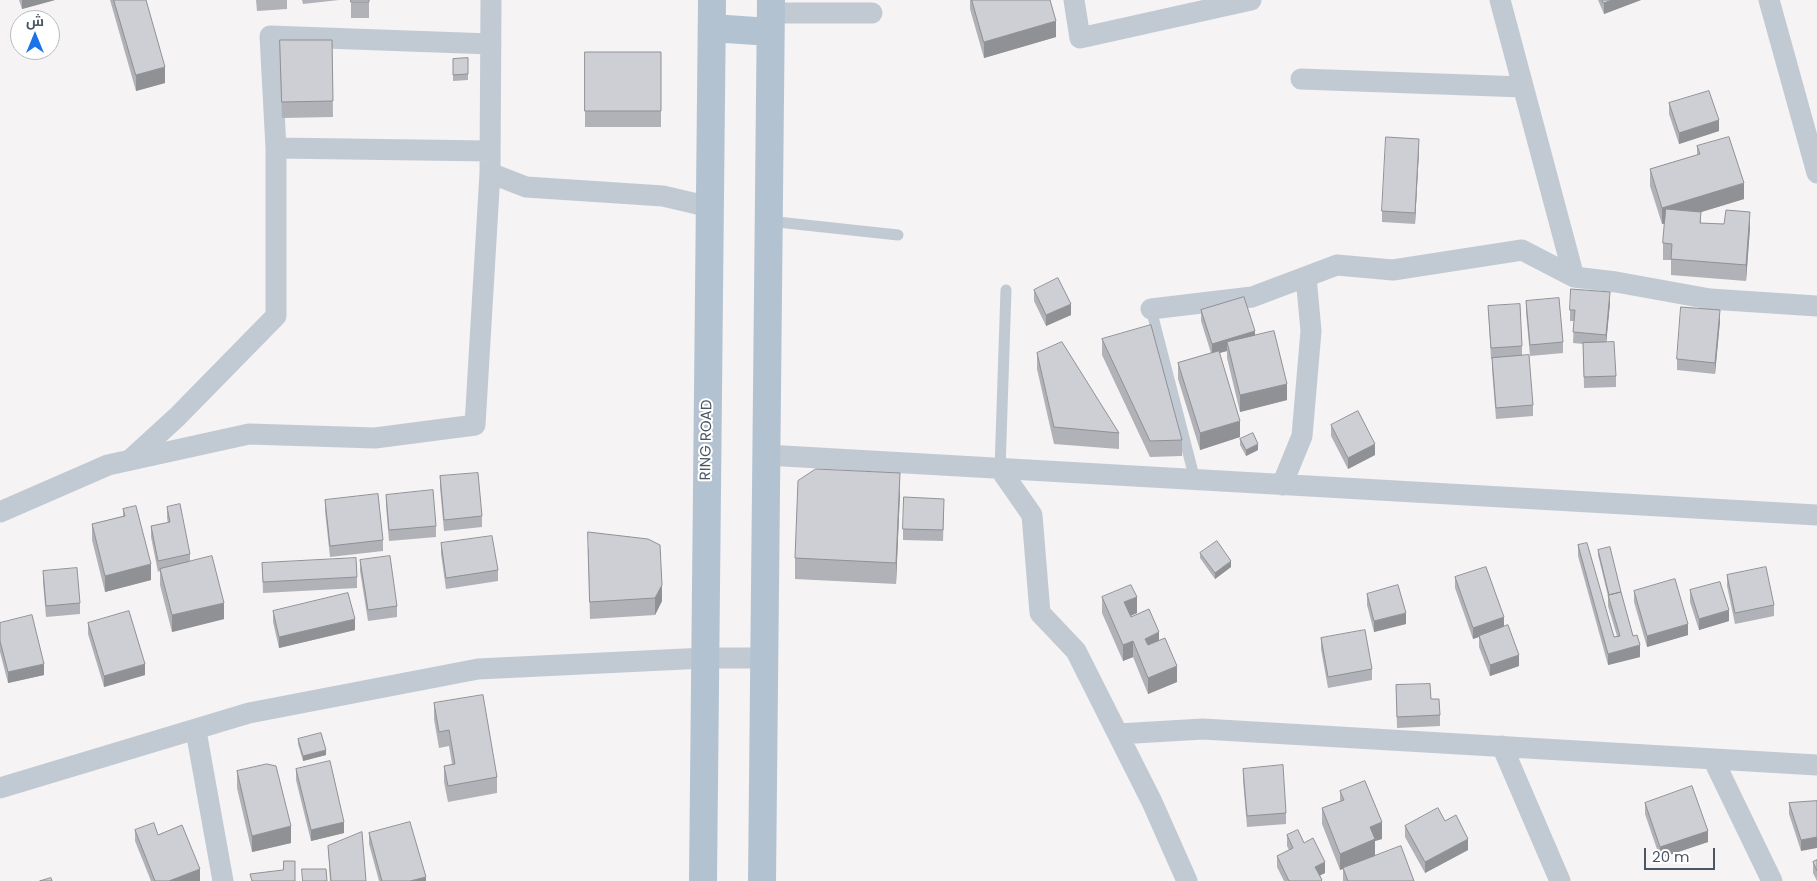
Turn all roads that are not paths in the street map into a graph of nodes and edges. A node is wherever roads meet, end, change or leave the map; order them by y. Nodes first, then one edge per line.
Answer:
1 (491, 0) edge
2 (712, 0) edge
3 (1074, 0) edge
4 (1251, 0) edge
5 (1500, 0) edge
6 (1774, 5) edge
7 (872, 13) dead end
8 (771, 15) edge
9 (712, 28) junction
10 (491, 44) junction
11 (1301, 80) dead end
12 (1523, 87) junction
13 (276, 148) junction
14 (490, 151) junction
15 (490, 173) junction
16 (1817, 173) edge
17 (710, 207) junction
18 (768, 221) junction
19 (898, 235) dead end
20 (1306, 277) junction
21 (1574, 277) junction
22 (1006, 290) dead end
23 (1817, 306) edge
24 (1152, 309) joint
25 (766, 456) junction
26 (131, 459) junction
27 (1000, 469) junction
28 (1195, 480) junction
29 (1282, 485) junction
30 (0, 512) edge
31 (1817, 515) edge
32 (705, 658) junction
33 (764, 658) junction
34 (196, 731) junction
35 (1118, 734) junction
36 (1502, 746) junction
37 (1713, 759) junction
38 (1817, 765) edge
39 (0, 788) edge
40 (223, 881) edge
41 (703, 881) edge
42 (762, 881) edge
43 (1187, 881) edge
44 (1560, 881) edge
45 (1772, 881) edge

1 - 10 street
2 - 9 main road, RING ROAD
3 - 4 street
5 - 12 street
6 - 16 street
7 - 8 street
8 - 9 main road
8 - 18 main road
9 - 17 main road, RING ROAD
10 - 13 street
10 - 14 street
11 - 12 street
12 - 21 street
13 - 14 street
13 - 26 street
14 - 15 street
15 - 17 street
15 - 26 street
17 - 32 main road, RING ROAD
18 - 19 lane
18 - 25 main road
20 - 21 street
20 - 24 street
20 - 29 street
21 - 23 street
22 - 27 lane
24 - 28 lane
25 - 27 street
25 - 33 main road
26 - 30 street
27 - 28 street
27 - 35 street
28 - 29 street
29 - 31 street
32 - 33 street
32 - 34 street
32 - 41 main road, RING ROAD
33 - 42 main road
34 - 39 street
34 - 40 street
35 - 36 street
35 - 43 street
36 - 37 street
36 - 44 street
37 - 38 street
37 - 45 street

